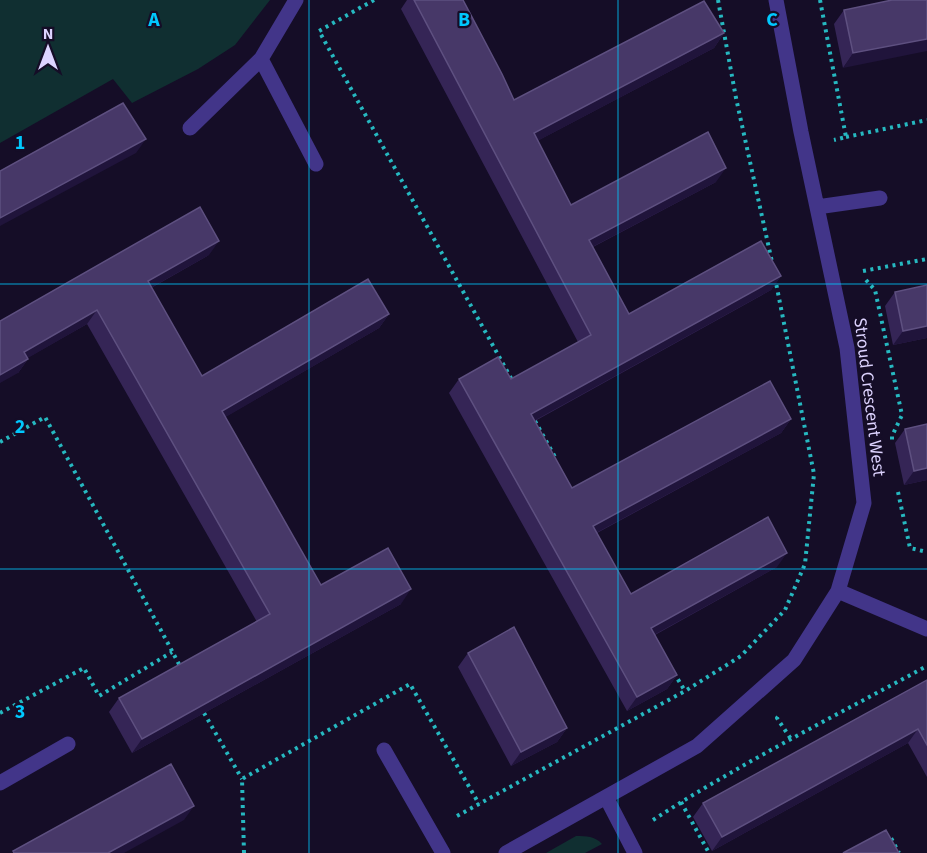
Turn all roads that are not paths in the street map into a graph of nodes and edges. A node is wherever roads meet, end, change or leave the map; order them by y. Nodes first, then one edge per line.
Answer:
1 (296, 0) edge
2 (776, 0) edge
3 (261, 59) junction
4 (190, 128) dead end
5 (316, 164) dead end
6 (880, 198) dead end
7 (817, 207) junction
8 (838, 591) junction
9 (927, 629) edge
10 (68, 744) dead end
11 (384, 750) dead end
12 (0, 783) edge
13 (606, 797) junction
14 (443, 853) edge
15 (506, 853) edge
16 (635, 853) edge

1 - 3 street
2 - 7 street, Stroud Crescent West
3 - 4 street
3 - 5 street
6 - 7 street
7 - 8 street, Stroud Crescent West
8 - 9 street
8 - 13 street, Stroud Crescent West
10 - 12 street
11 - 14 street
13 - 15 street, Stroud Crescent West
13 - 16 street

